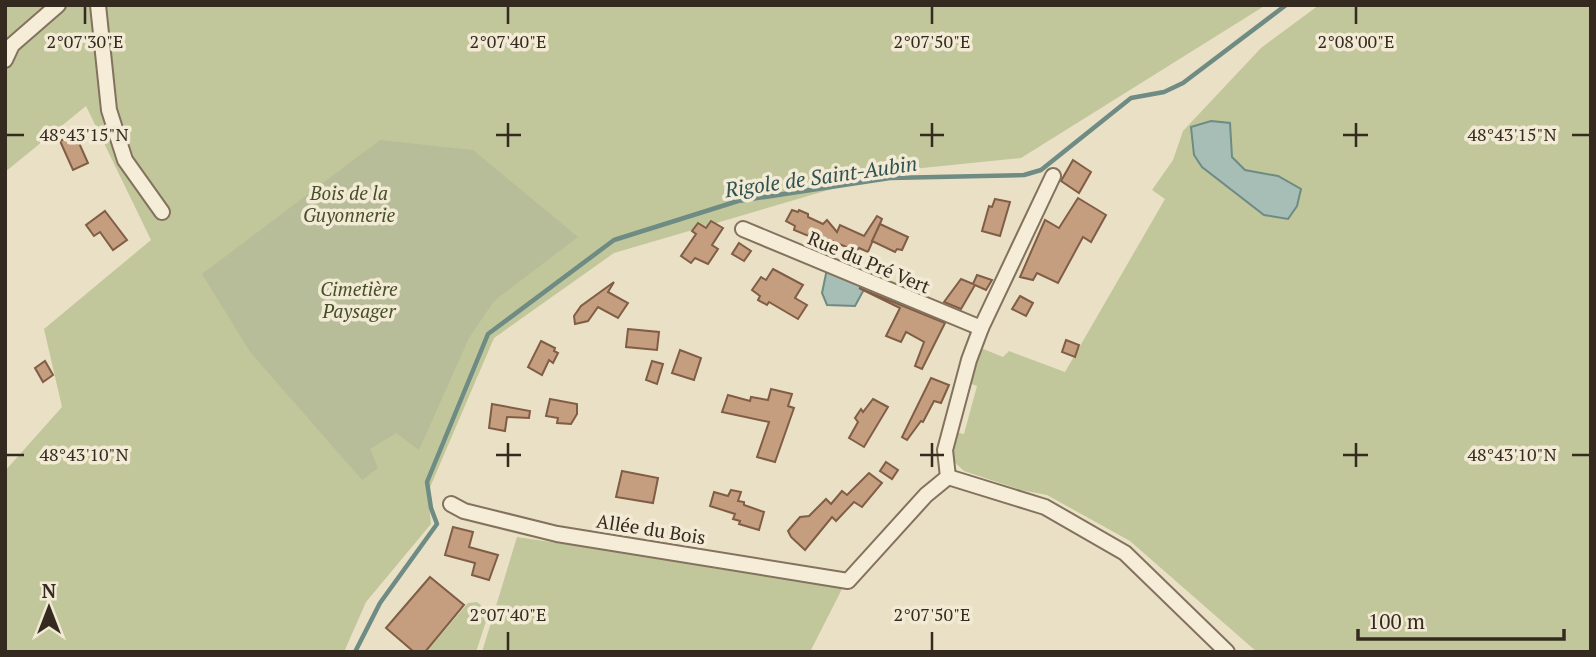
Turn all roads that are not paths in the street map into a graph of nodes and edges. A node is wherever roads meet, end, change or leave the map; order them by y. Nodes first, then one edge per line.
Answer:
1 (58, 5) edge
2 (99, 5) edge
3 (5, 60) edge
4 (1053, 176) dead end
5 (162, 212) dead end
6 (743, 229) dead end
7 (981, 328) junction
8 (948, 477) junction
9 (451, 504) dead end
10 (1227, 652) edge

1 - 3 street
2 - 5 street
4 - 7 street
6 - 7 street, Rue du Pré Vert
7 - 8 street
8 - 9 street, Allée du Bois
8 - 10 street

